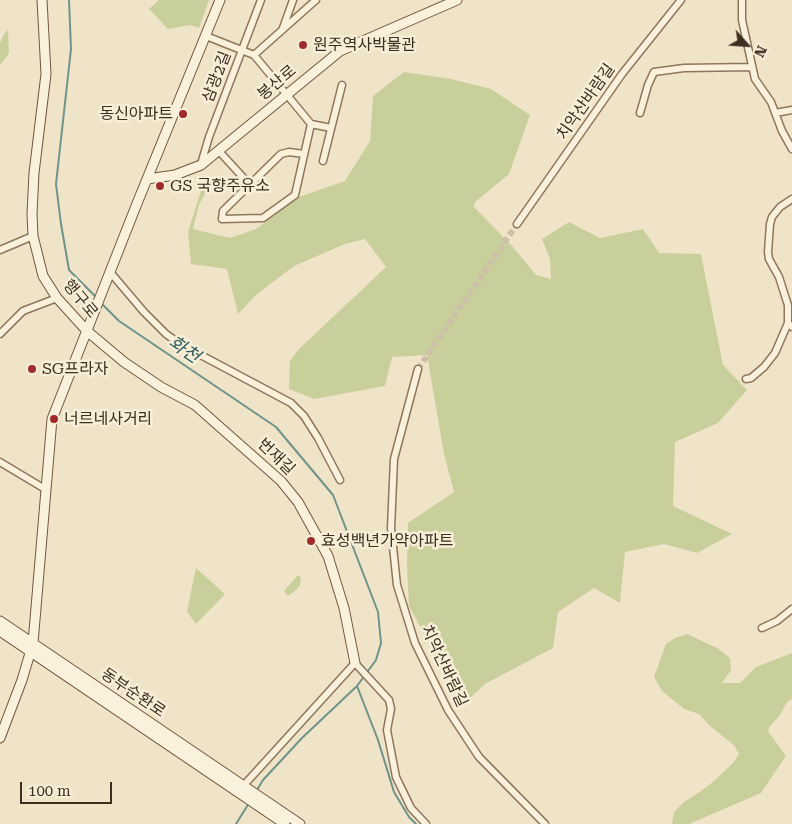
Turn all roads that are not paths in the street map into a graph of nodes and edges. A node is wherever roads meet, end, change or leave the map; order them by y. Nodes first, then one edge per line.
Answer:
1 (42, 0) edge
2 (220, 0) edge
3 (261, 0) edge
4 (293, 0) edge
5 (316, 0) edge
6 (457, 0) edge
7 (680, 0) edge
8 (742, 0) edge
9 (282, 29) junction
10 (206, 36) junction
11 (242, 50) junction
12 (254, 55) junction
13 (752, 67) junction
14 (342, 85) dead end
15 (287, 94) junction
16 (792, 110) edge
17 (640, 113) dead end
18 (775, 113) junction
19 (311, 124) junction
20 (331, 128) junction
21 (792, 148) edge
22 (218, 150) junction
23 (304, 154) junction
24 (323, 161) dead end
25 (201, 165) junction
26 (147, 180) junction
27 (250, 185) junction
28 (792, 199) edge
29 (517, 224) tunnel mouth
30 (33, 236) junction
31 (0, 250) edge
32 (110, 272) junction
33 (57, 298) junction
34 (790, 311) edge
35 (790, 325) edge
36 (88, 331) junction
37 (0, 334) edge
38 (418, 369) tunnel mouth
39 (746, 379) dead end
40 (0, 462) edge
41 (340, 480) dead end
42 (45, 489) junction
43 (792, 609) edge
44 (0, 621) edge
45 (762, 628) dead end
46 (0, 631) edge
47 (32, 648) junction
48 (357, 665) junction
49 (0, 738) edge
50 (244, 791) junction
51 (275, 813) junction
52 (285, 824) edge
53 (300, 824) edge
54 (426, 824) edge
55 (545, 824) edge

1 - 30 street, 행구로
2 - 10 street
3 - 11 street, 삼광2길
4 - 9 street
5 - 9 street
6 - 15 street, 봉산로
7 - 29 street, 치악산바람길
8 - 13 street
9 - 12 street
10 - 11 street
10 - 26 street
11 - 12 street
11 - 25 street, 삼광2길
12 - 15 street
13 - 17 street
13 - 18 street
14 - 20 street
15 - 19 street
15 - 22 street, 봉산로
16 - 18 street
18 - 21 street
19 - 20 street
19 - 23 street
20 - 24 street
22 - 25 street, 봉산로
22 - 27 street
23 - 27 street
23 - 27 street
25 - 26 street, 봉산로
26 - 32 street
28 - 34 street
30 - 31 street
30 - 33 street, 행구로
32 - 36 street
32 - 41 street
33 - 36 street, 행구로
33 - 37 street
34 - 35 street
35 - 39 street
36 - 42 street, 행구로
36 - 48 street, 번재길
38 - 55 street, 치악산바람길
40 - 42 street
42 - 47 street, 행구로
43 - 45 street
44 - 47 street, 동부순환로
46 - 47 street, 동부순환로
47 - 49 street, 행구로
47 - 50 street, 동부순환로
48 - 50 street
48 - 54 street
50 - 51 street, 동부순환로
51 - 52 street
51 - 53 street

